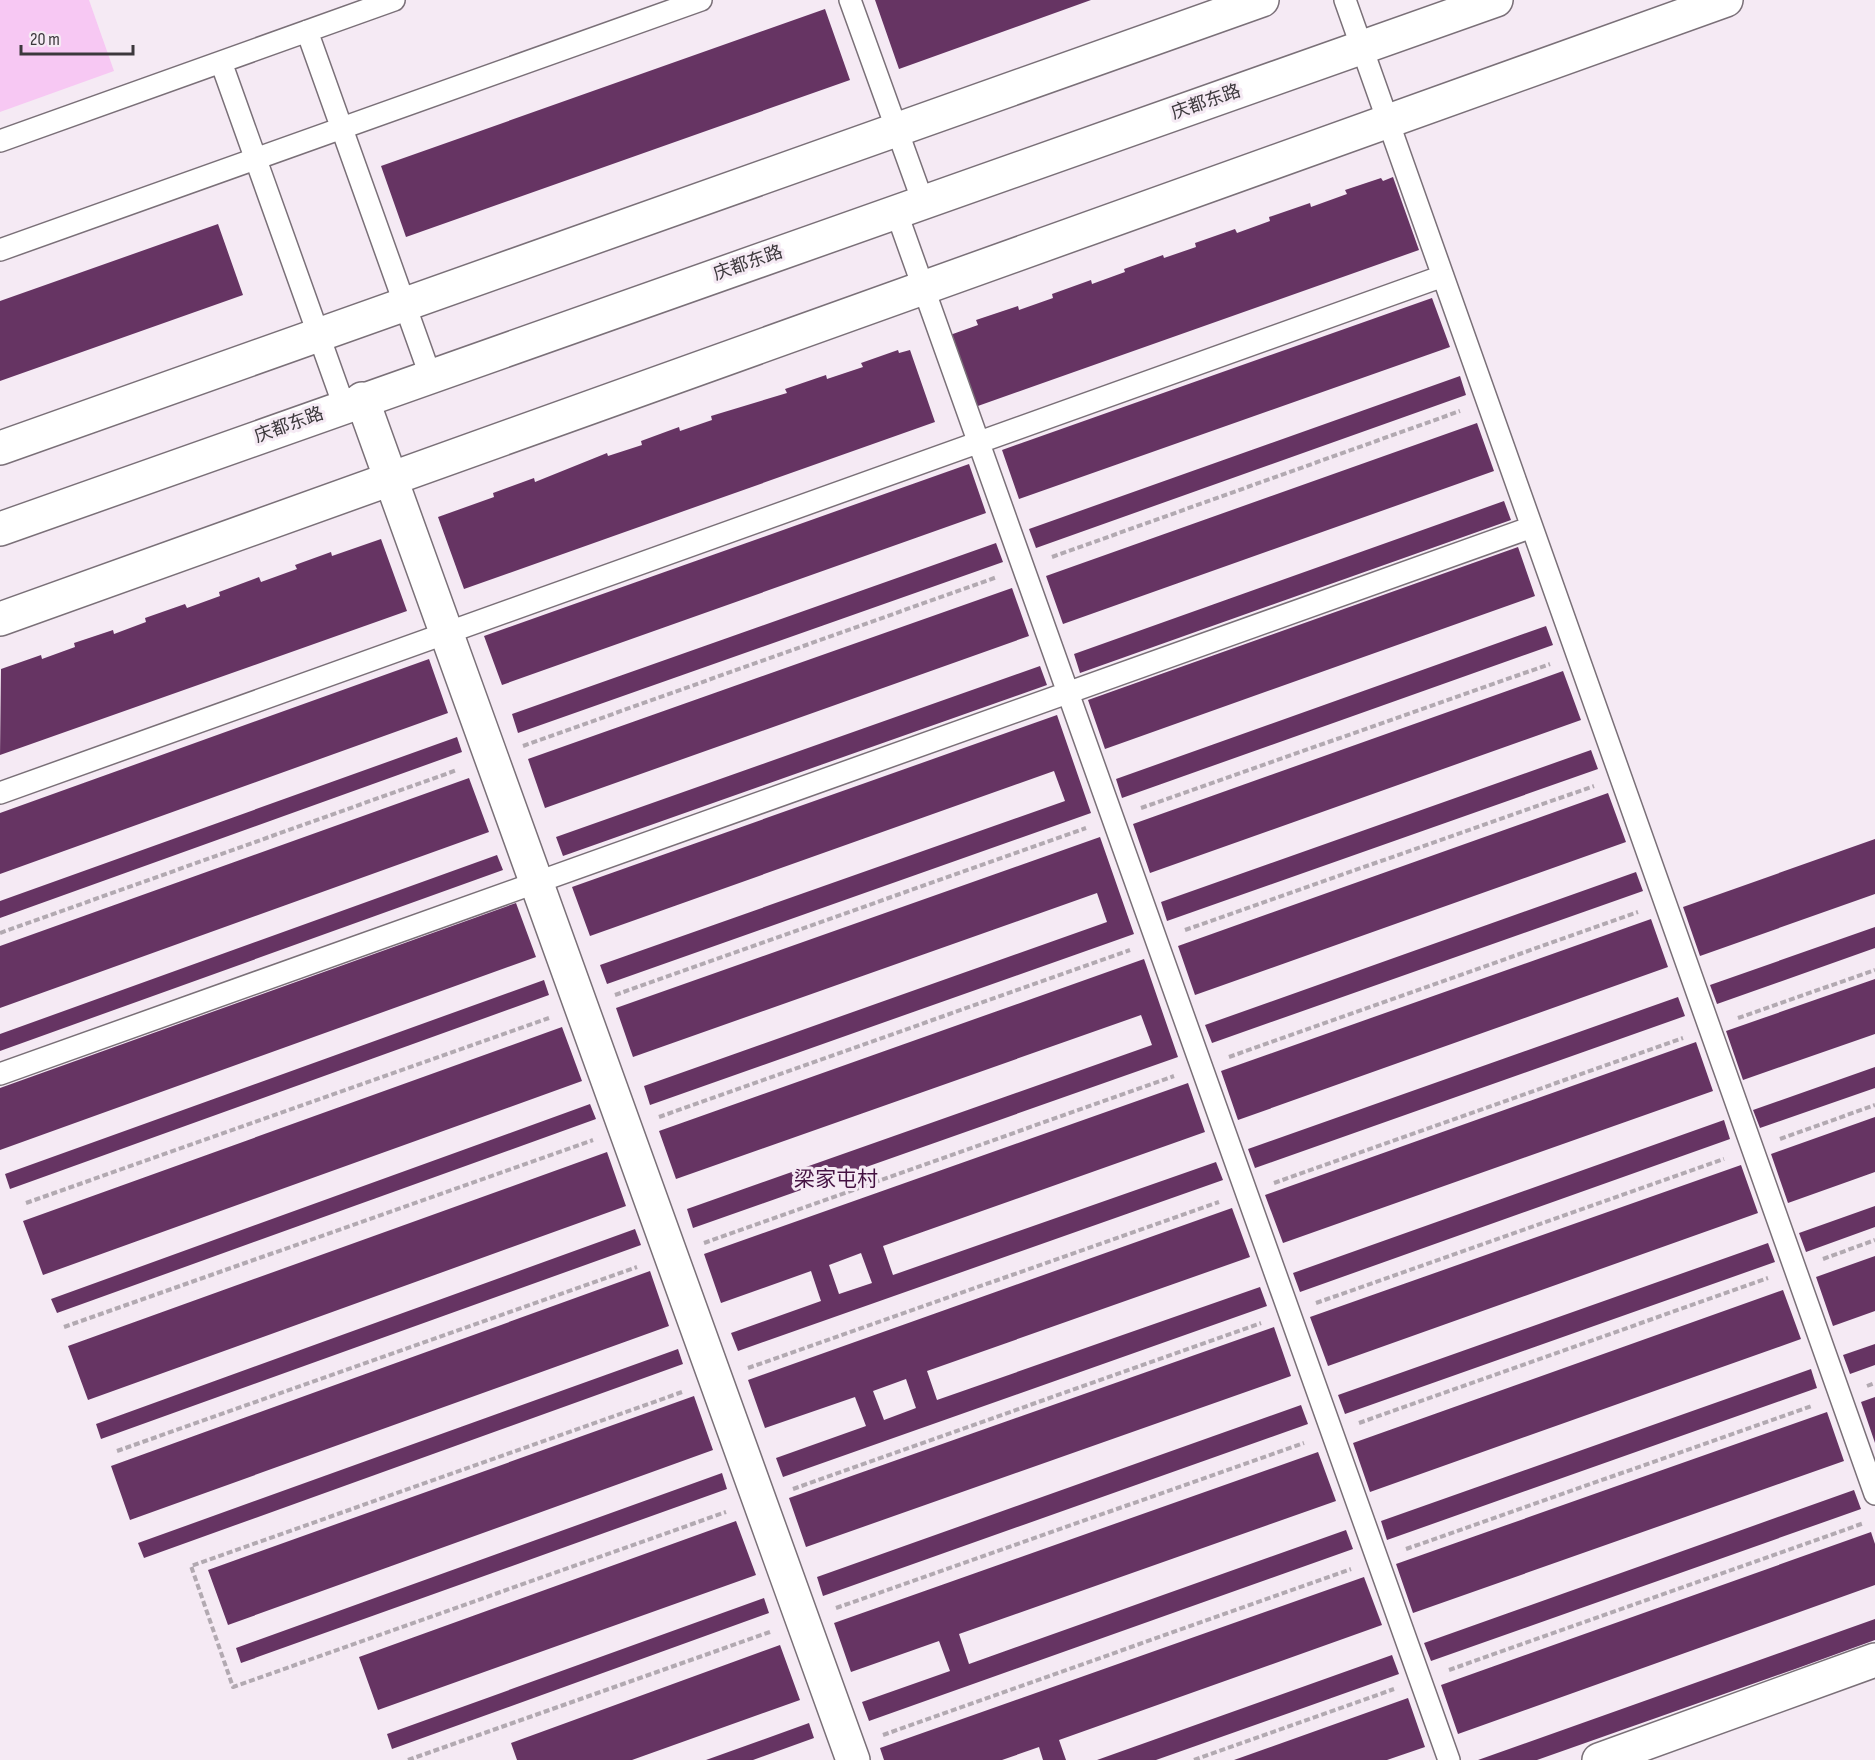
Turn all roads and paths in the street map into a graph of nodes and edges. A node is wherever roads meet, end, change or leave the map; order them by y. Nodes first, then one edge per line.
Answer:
1 (394, 0) edge
2 (701, 0) edge
3 (850, 0) edge
4 (1262, 0) edge
5 (1345, 0) edge
6 (1496, 0) edge
7 (1726, 0) edge
8 (307, 31) junction
9 (1362, 47) junction
10 (221, 62) junction
11 (1388, 121) junction
12 (342, 128) junction
13 (897, 130) junction
14 (0, 141) edge
15 (256, 159) junction
16 (909, 207) junction
17 (0, 250) edge
18 (1443, 276) junction
19 (923, 288) junction
20 (405, 304) junction
21 (319, 335) junction
22 (430, 375) junction
23 (1487, 401) junction
24 (353, 402) junction
25 (978, 443) junction
26 (0, 448) edge
27 (391, 478) junction
28 (1532, 527) junction
29 (0, 529) edge
30 (1023, 568) junction
31 (0, 619) edge
32 (446, 633) junction
33 (1577, 654) junction
34 (1068, 693) junction
35 (491, 758) junction
36 (1620, 776) junction
37 (0, 793) edge
38 (1113, 819) junction
39 (536, 883) junction
40 (1665, 903) junction
41 (0, 933) edge
42 (1156, 940) junction
43 (1875, 970) edge
44 (581, 1007) junction
45 (1710, 1028) junction
46 (1202, 1067) junction
47 (0, 1074) edge
48 (1875, 1105) edge
49 (625, 1129) junction
50 (1752, 1149) junction
51 (1246, 1192) junction
52 (26, 1203) dead end
53 (1875, 1240) edge
54 (670, 1255) junction
55 (1795, 1269) junction
56 (1290, 1313) junction
57 (64, 1327) dead end
58 (715, 1380) junction
59 (1875, 1383) edge
60 (1840, 1395) junction
61 (1332, 1433) junction
62 (117, 1450) dead end
63 (1875, 1494) edge
64 (759, 1501) junction
65 (1875, 1519) edge
66 (1377, 1560) junction
67 (802, 1620) junction
68 (1875, 1660) edge
69 (1420, 1680) junction
70 (851, 1753) edge
71 (408, 1760) edge
72 (1194, 1760) edge
73 (1449, 1760) edge
74 (1599, 1760) edge

1 - 8 lane
2 - 12 lane
3 - 13 lane
4 - 13 street
5 - 9 lane
6 - 9 street, 庆都东路
7 - 11 street
8 - 10 lane
8 - 12 lane
9 - 11 lane
9 - 16 street, 庆都东路
10 - 14 lane
10 - 15 lane
11 - 18 lane
11 - 19 street
12 - 15 lane
12 - 20 lane
13 - 16 lane
13 - 20 street
15 - 17 lane
15 - 21 lane
16 - 19 lane
16 - 22 street, 庆都东路
18 - 23 lane
18 - 25 lane
19 - 25 lane
19 - 27 street
20 - 21 street
20 - 22 lane
21 - 24 lane
21 - 26 street
22 - 24 street, 庆都东路
23 - 28 lane
23 - 30 path
24 - 27 street
24 - 29 street, 庆都东路
25 - 30 lane
25 - 32 lane
27 - 31 street
27 - 32 street
28 - 33 lane
28 - 34 lane
30 - 34 lane
30 - 35 path
32 - 35 street
32 - 37 lane
33 - 36 lane
33 - 38 path
34 - 38 lane
34 - 39 lane
35 - 39 street
35 - 41 path
36 - 40 lane
36 - 42 path
38 - 42 lane
38 - 44 path
39 - 44 street
39 - 47 lane
40 - 45 lane
40 - 46 path
42 - 46 lane
42 - 49 path
43 - 45 path
44 - 49 street
44 - 52 path
45 - 50 lane
45 - 51 path
46 - 51 lane
46 - 54 path
48 - 50 path
49 - 54 street
49 - 57 path
50 - 55 lane
50 - 56 path
51 - 56 lane
51 - 58 path
53 - 55 path
54 - 58 street
54 - 62 path
55 - 60 lane
55 - 61 path
56 - 61 lane
56 - 64 path
58 - 64 street
58 - 64 path
59 - 60 path
60 - 63 lane
60 - 66 path
61 - 66 lane
61 - 67 path
64 - 67 street
65 - 69 path
66 - 69 lane
66 - 70 path
67 - 70 street
67 - 71 path
68 - 74 street
69 - 72 path
69 - 73 lane

